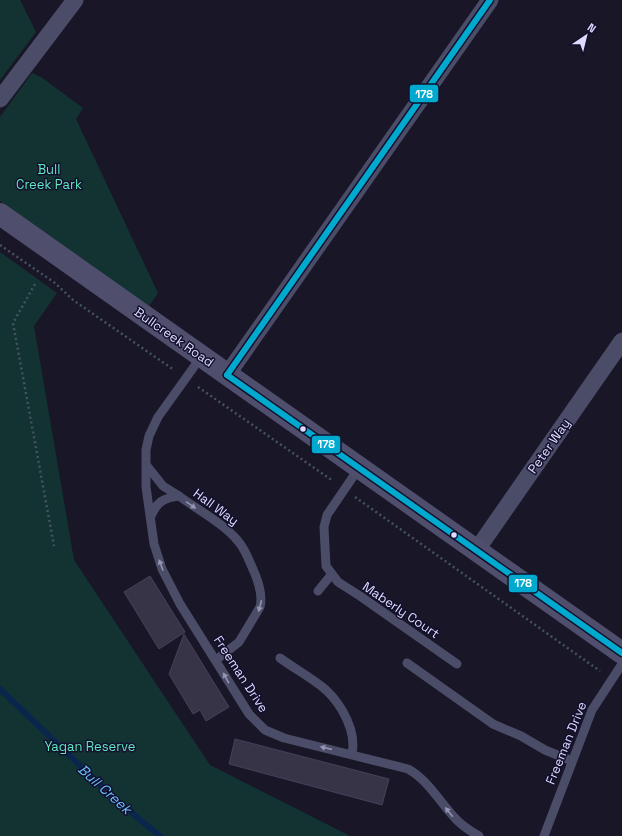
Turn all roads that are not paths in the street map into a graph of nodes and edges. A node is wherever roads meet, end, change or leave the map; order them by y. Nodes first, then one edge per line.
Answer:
1 (75, 0) edge
2 (490, 0) edge
3 (0, 99) edge
4 (0, 214) edge
5 (622, 341) edge
6 (201, 357) junction
7 (227, 374) junction
8 (147, 466) junction
9 (360, 468) junction
10 (179, 496) junction
11 (151, 516) junction
12 (476, 551) junction
13 (331, 575) junction
14 (318, 591) dead end
15 (622, 653) edge
16 (280, 658) dead end
17 (216, 660) junction
18 (407, 663) dead end
19 (457, 664) dead end
20 (622, 664) edge
21 (352, 754) junction
22 (572, 761) junction
23 (479, 836) edge
24 (544, 836) edge

1 - 3 street
2 - 7 street
4 - 6 street, Bullcreek Road
5 - 12 street, Peter Way
6 - 7 street, Bullcreek Road
6 - 8 lane, Freeman Drive
7 - 9 street, Bullcreek Road
8 - 10 lane, Hall Way
8 - 11 lane, Freeman Drive
9 - 12 street, Bullcreek Road
9 - 13 lane
10 - 11 lane, Hall Way
10 -> 17 lane, Hall Way
17 -> 11 lane, Freeman Drive
12 - 15 street, Bullcreek Road
13 - 14 lane
13 - 19 lane, Maberly Court
16 - 21 lane
21 -> 17 lane, Freeman Drive
18 - 22 lane
20 - 22 lane, Freeman Drive
23 -> 21 lane, Freeman Drive
22 - 24 lane, Freeman Drive

